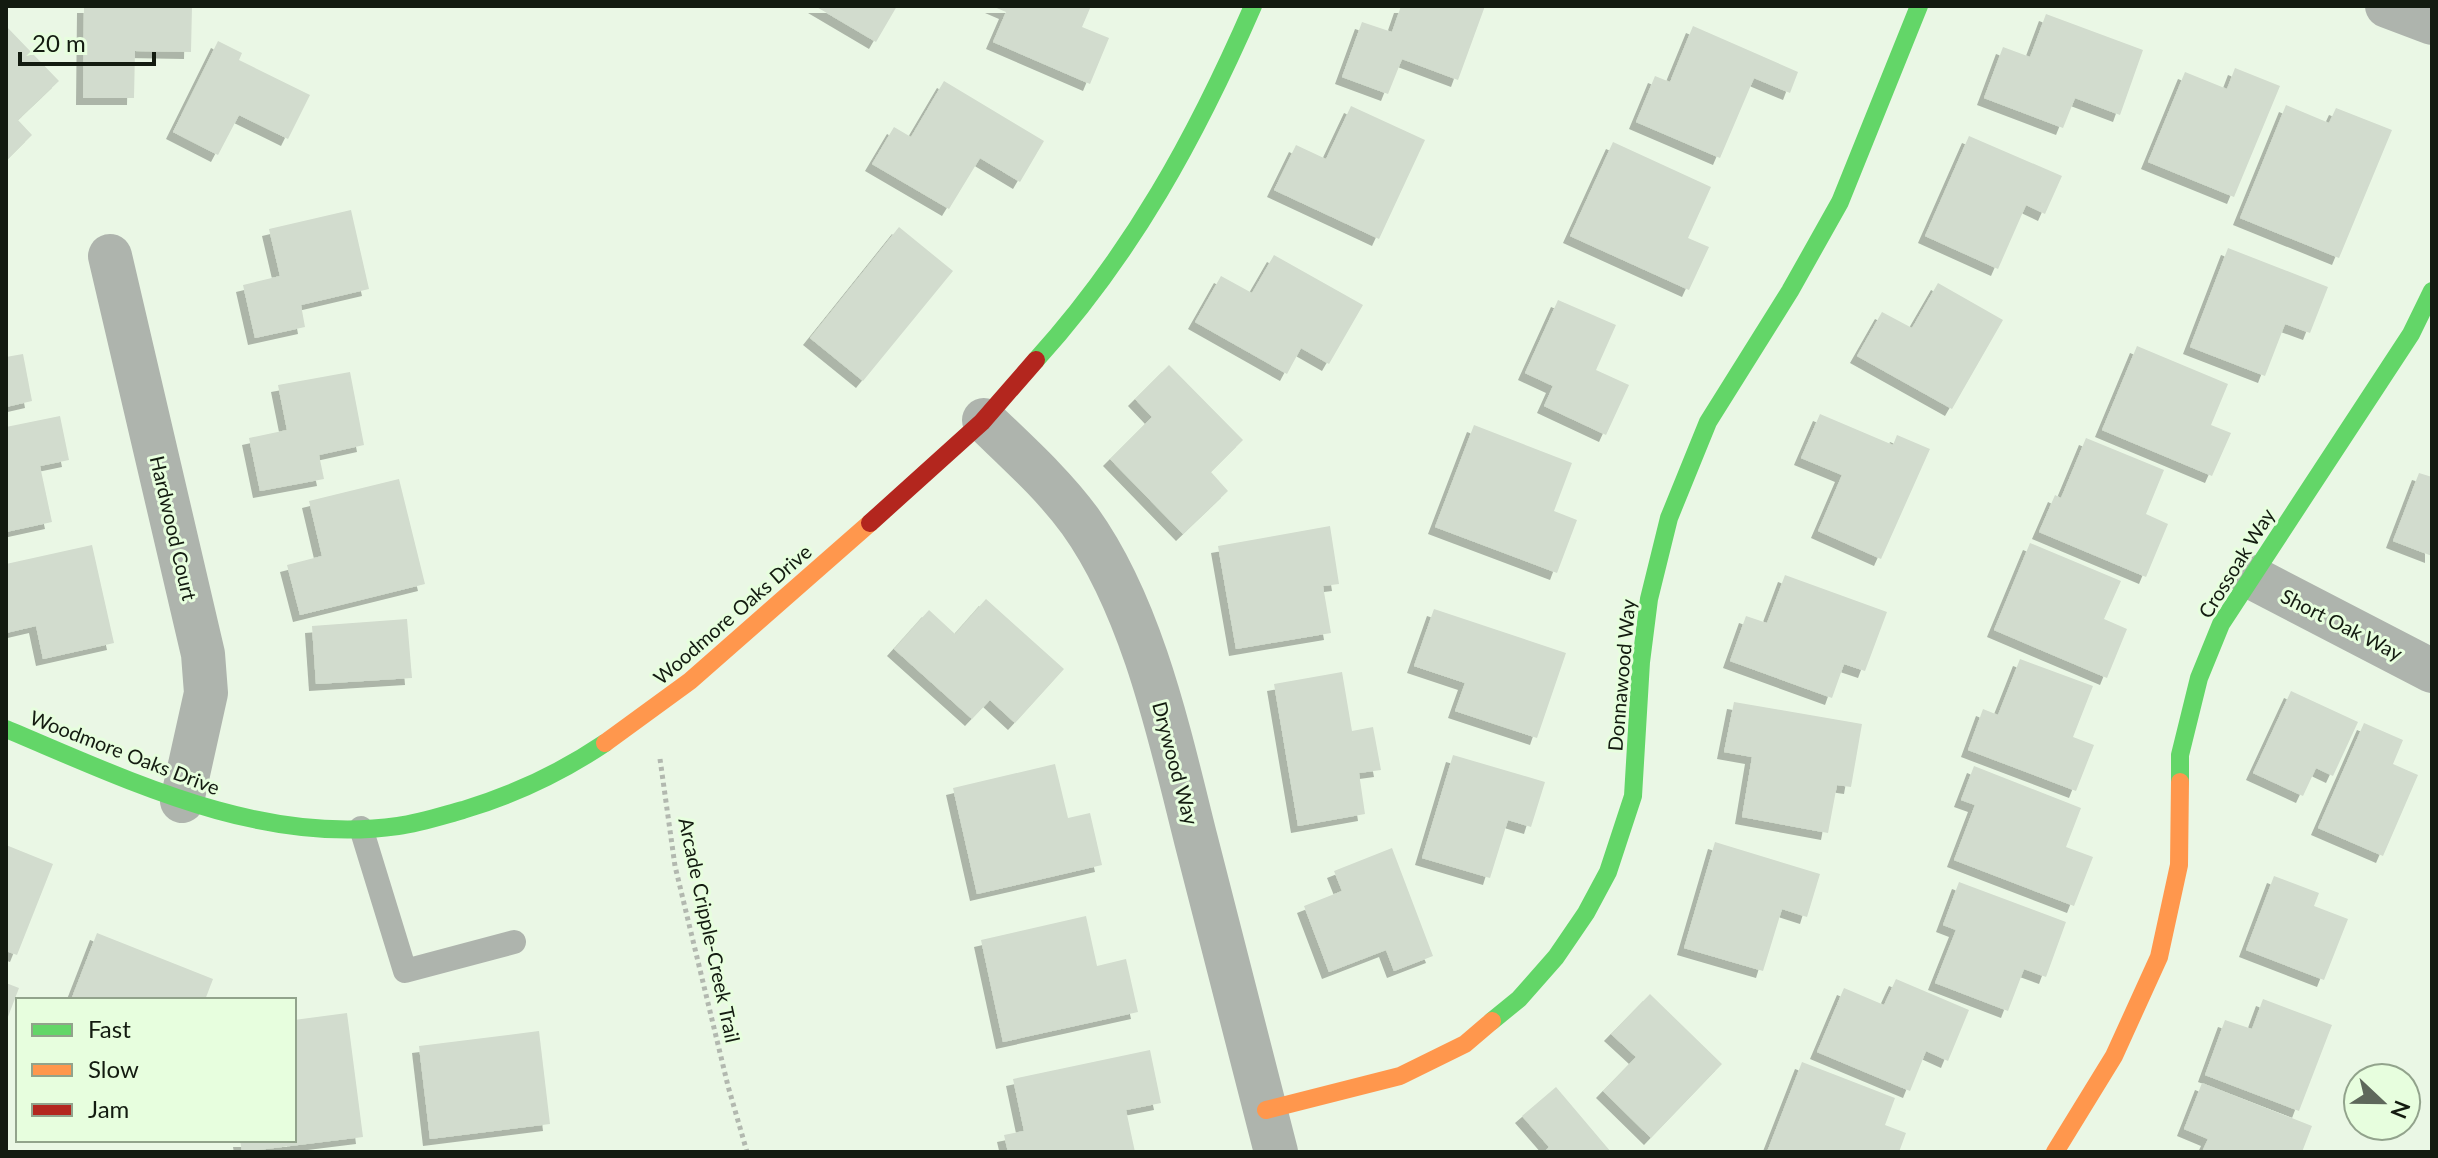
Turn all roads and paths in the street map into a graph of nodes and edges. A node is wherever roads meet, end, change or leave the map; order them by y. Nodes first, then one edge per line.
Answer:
1 (1253, 6) edge
2 (1919, 6) edge
3 (2387, 6) edge
4 (2432, 23) edge
5 (110, 256) dead end
6 (2432, 291) edge
7 (984, 420) junction
8 (2251, 577) junction
9 (2432, 671) edge
10 (649, 714) junction
11 (6, 729) edge
12 (182, 801) junction
13 (361, 828) junction
14 (514, 942) dead end
15 (1266, 1110) junction
16 (747, 1152) edge
17 (1276, 1152) edge
18 (2055, 1152) edge

1 - 7 street, Woodmore Oaks Drive
2 - 15 street, Donnawood Way
3 - 4 street
5 - 12 street, Hardwood Court
6 - 8 street, Crossoak Way
7 - 10 street, Woodmore Oaks Drive
7 - 15 street, Drywood Way
8 - 9 street, Short Oak Way
8 - 18 street, Crossoak Way
10 - 13 street, Woodmore Oaks Drive
10 - 16 path, Arcade Cripple-Creek Trail
11 - 12 street, Woodmore Oaks Drive
12 - 13 street, Woodmore Oaks Drive
13 - 14 lane
15 - 17 street, Drywood Way

